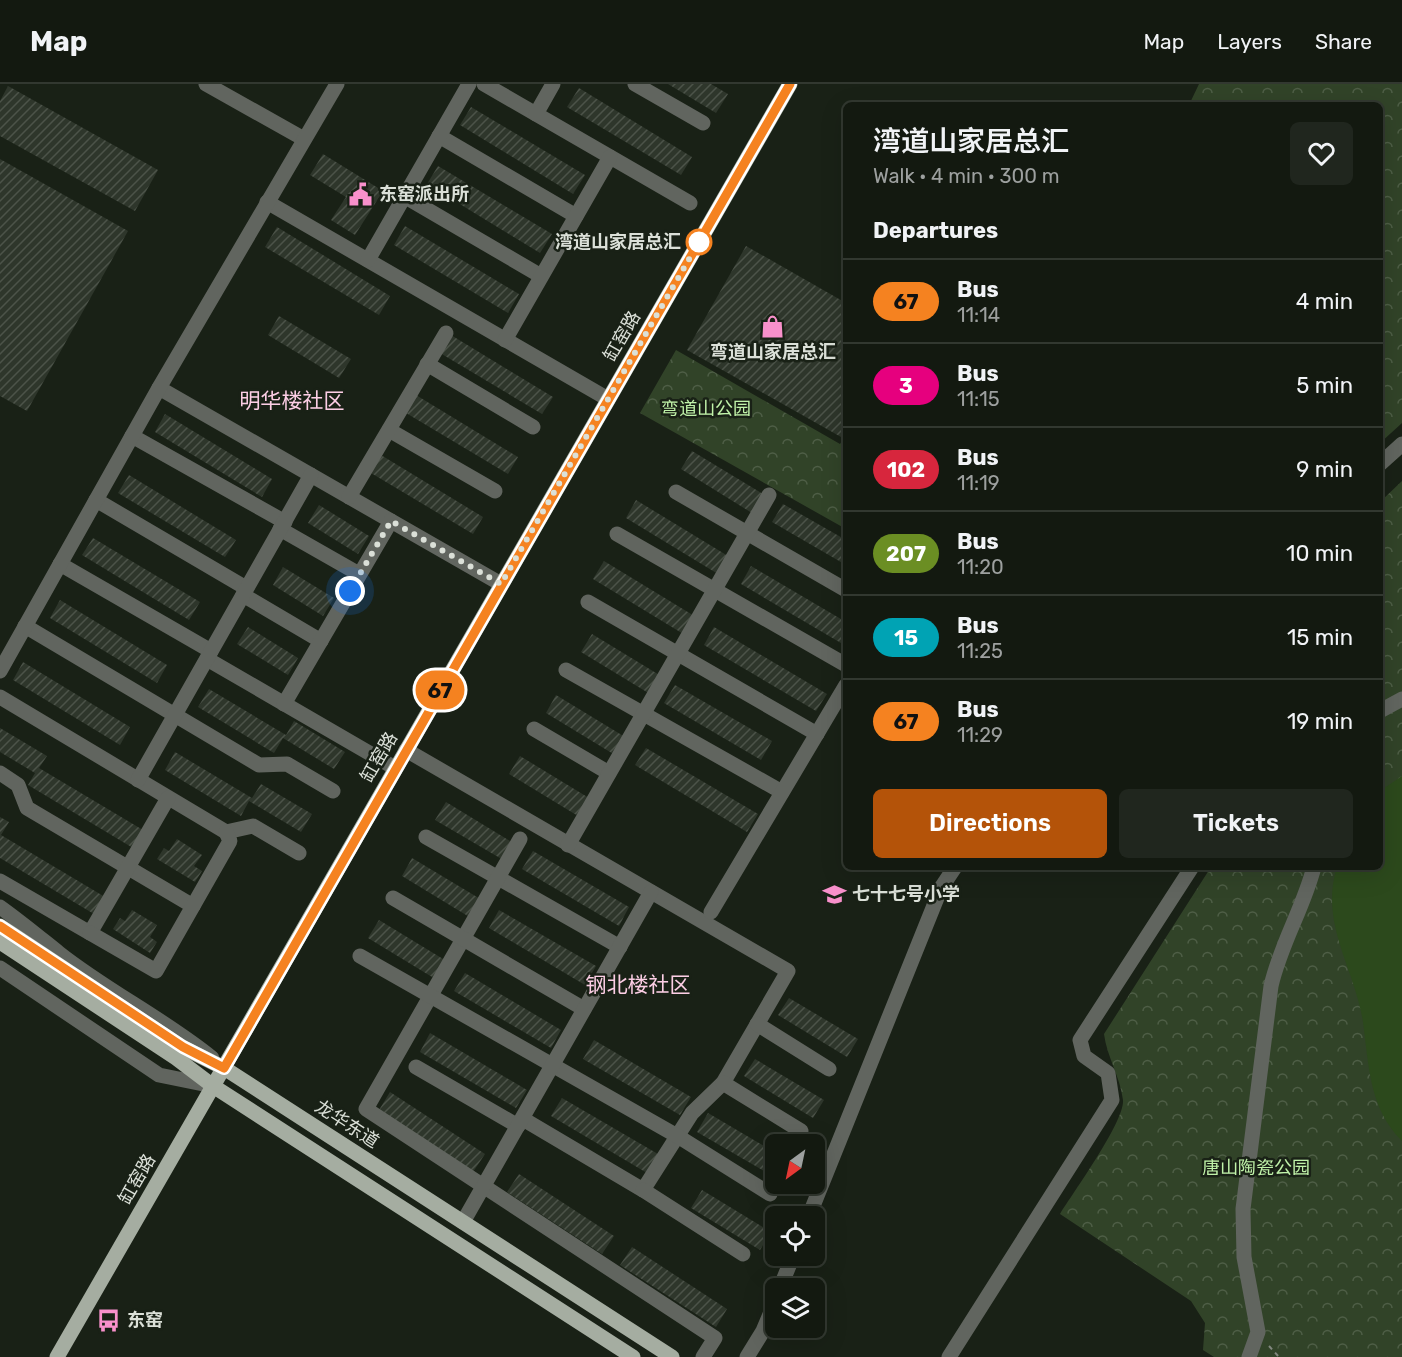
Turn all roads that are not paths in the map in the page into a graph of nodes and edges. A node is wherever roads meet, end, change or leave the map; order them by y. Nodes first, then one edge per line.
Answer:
1 (206, 84) edge
2 (337, 84) edge
3 (469, 84) edge
4 (484, 84) edge
5 (553, 84) edge
6 (635, 84) edge
7 (790, 84) edge
8 (536, 114) junction
9 (703, 123) dead end
10 (439, 136) junction
11 (304, 139) junction
12 (610, 157) junction
13 (404, 196) junction
14 (267, 202) junction
15 (690, 203) dead end
16 (576, 216) junction
17 (368, 260) junction
18 (541, 276) junction
19 (446, 333) dead end
20 (505, 339) junction
21 (427, 364) junction
22 (159, 388) junction
23 (608, 399) junction
24 (533, 427) dead end
25 (389, 430) junction
26 (132, 436) junction
27 (1402, 444) edge
28 (1383, 461) edge
29 (311, 475) junction
30 (495, 491) dead end
31 (676, 492) dead end
32 (769, 495) dead end
33 (349, 497) junction
34 (96, 500) junction
35 (391, 521) junction
36 (282, 526) junction
37 (616, 534) dead end
38 (747, 534) junction
39 (60, 564) junction
40 (359, 574) junction
41 (501, 584) junction
42 (843, 588) edge
43 (715, 590) junction
44 (244, 592) junction
45 (588, 602) dead end
46 (25, 626) junction
47 (321, 641) junction
48 (678, 654) junction
49 (209, 655) junction
50 (843, 663) edge
51 (566, 670) dead end
52 (0, 671) edge
53 (843, 690) edge
54 (0, 697) edge
55 (1402, 699) edge
56 (284, 704) junction
57 (1383, 709) edge
58 (644, 714) junction
59 (175, 715) junction
60 (534, 729) dead end
61 (817, 734) junction
62 (406, 750) junction
63 (395, 768) junction
64 (0, 773) edge
65 (609, 773) junction
66 (138, 780) junction
67 (333, 790) dead end
68 (782, 792) junction
69 (168, 798) junction
70 (226, 832) junction
71 (426, 837) dead end
72 (520, 839) dead end
73 (568, 845) junction
74 (299, 853) dead end
75 (128, 868) junction
76 (953, 870) edge
77 (1190, 870) edge
78 (1313, 870) edge
79 (498, 877) junction
80 (0, 881) edge
81 (651, 892) junction
82 (393, 898) dead end
83 (193, 906) junction
84 (0, 907) edge
85 (711, 912) dead end
86 (0, 926) edge
87 (90, 933) junction
88 (463, 938) junction
89 (0, 942) edge
90 (620, 947) junction
91 (360, 956) dead end
92 (0, 968) edge
93 (430, 995) junction
94 (584, 1009) junction
95 (757, 1024) junction
96 (553, 1065) junction
97 (416, 1067) dead end
98 (224, 1068) junction
99 (828, 1069) dead end
100 (723, 1083) junction
101 (213, 1086) junction
102 (520, 1122) junction
103 (801, 1131) dead end
104 (679, 1137) junction
105 (484, 1186) junction
106 (643, 1190) junction
107 (765, 1191) edge
108 (813, 1206) edge
109 (463, 1222) junction
110 (743, 1254) dead end
111 (765, 1326) edge
112 (57, 1357) edge
113 (633, 1357) edge
114 (672, 1357) edge
115 (703, 1357) edge
116 (747, 1357) edge
117 (949, 1357) edge
118 (1249, 1357) edge

1 - 11 street
2 - 11 street
3 - 10 street
4 - 8 street
5 - 8 street
6 - 9 street
7 - 23 main road, 缸窑路
8 - 12 street
10 - 13 street
10 - 16 street
11 - 14 street
12 - 15 street
12 - 16 street
13 - 17 street
13 - 18 street
14 - 17 street
14 - 22 street
16 - 18 street
17 - 20 street
18 - 20 street
19 - 21 street
20 - 23 street
21 - 24 street
21 - 25 street
22 - 26 street
22 - 29 street
23 - 41 main road, 缸窑路
25 - 30 street
25 - 33 street
26 - 34 street
26 - 36 street
27 - 28 street
29 - 33 street
29 - 36 street
31 - 38 street
32 - 38 street
33 - 35 street
34 - 39 street
34 - 44 street
35 - 40 street
35 - 41 street
36 - 40 street
36 - 44 street
37 - 43 street
38 - 42 street
38 - 43 street
39 - 46 street
39 - 49 street
40 - 47 street
41 - 62 main road, 缸窑路
43 - 48 street
43 - 50 street
44 - 47 street
44 - 49 street
45 - 48 street
46 - 52 street
46 - 59 street
47 - 56 street
48 - 58 street
48 - 61 street
49 - 56 street
49 - 59 street
51 - 58 street
53 - 61 street
54 - 66 street
55 - 57 street
56 - 63 street
58 - 65 street
58 - 68 street
59 - 66 street
59 - 67 street
60 - 65 street
61 - 68 street
62 - 63 main road, 缸窑路
62 - 73 street
63 - 98 main road, 缸窑路
64 - 75 street
65 - 73 street
66 - 69 street
68 - 85 street
69 - 70 street
69 - 75 street
70 - 74 street
70 - 83 street
71 - 79 street
72 - 79 street
73 - 81 street
75 - 83 street
75 - 87 street
76 - 108 street
77 - 117 street
78 - 118 street
79 - 88 street
79 - 90 street
80 - 87 street
81 - 90 street
81 - 95 street
82 - 88 street
83 - 87 street
84 - 98 street
86 - 98 main road, 龙华东道
88 - 93 street
88 - 94 street
89 - 101 main road
90 - 94 street
91 - 93 street
92 - 101 street
93 - 96 street
93 - 105 street
94 - 96 street
95 - 99 street
95 - 100 street
96 - 102 street
96 - 104 street
97 - 102 street
98 - 101 main road, 缸窑路
98 - 109 main road, 龙华东道
100 - 103 street
100 - 104 street
101 - 112 main road, 缸窑路
101 - 113 main road
102 - 105 street
102 - 106 street
104 - 106 street
104 - 107 street
105 - 109 street
105 - 115 street
106 - 110 street
109 - 114 main road, 龙华东道
111 - 116 street

